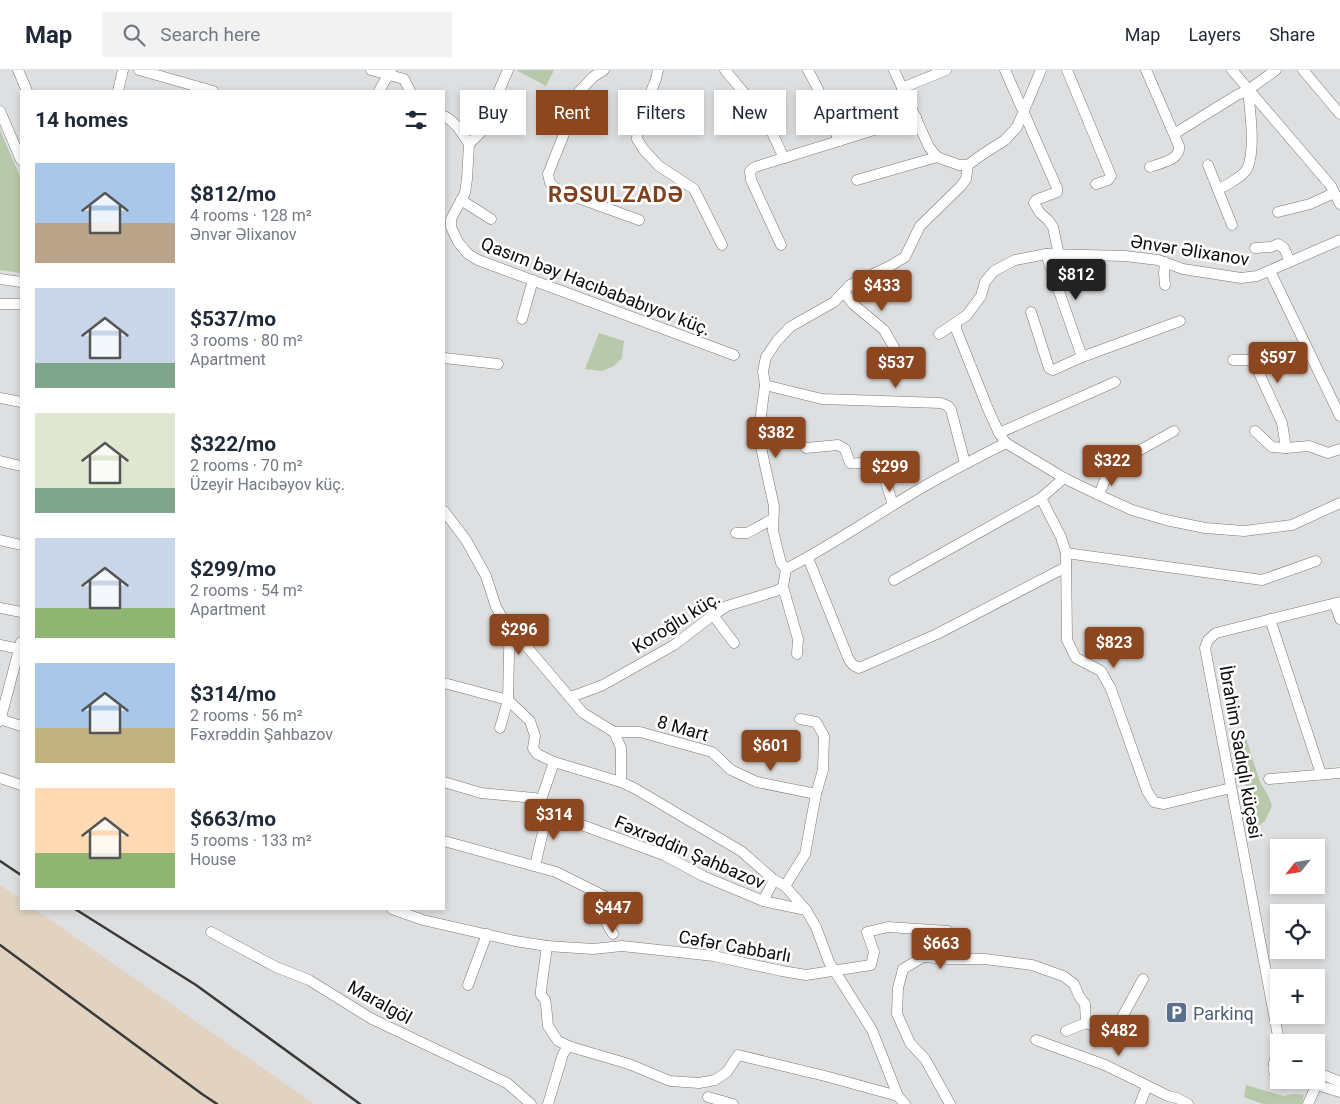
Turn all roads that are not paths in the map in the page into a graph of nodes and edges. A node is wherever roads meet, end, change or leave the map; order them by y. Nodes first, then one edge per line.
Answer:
1 (18, 70) edge
2 (123, 70) edge
3 (140, 70) edge
4 (371, 70) edge
5 (508, 70) edge
6 (604, 70) edge
7 (658, 70) edge
8 (725, 70) edge
9 (808, 70) edge
10 (894, 70) edge
11 (946, 70) edge
12 (1005, 70) edge
13 (1041, 70) edge
14 (1067, 70) edge
15 (1146, 70) edge
16 (1232, 70) edge
17 (1276, 70) edge
18 (1303, 70) edge
19 (390, 72) edge
20 (902, 88) joint
21 (27, 90) edge
22 (118, 90) edge
23 (209, 90) edge
24 (381, 90) edge
25 (410, 90) edge
26 (499, 90) edge
27 (1248, 90) junction
28 (0, 111) edge
29 (1024, 112) junction
30 (1340, 114) edge
31 (445, 117) edge
32 (917, 119) edge
33 (1174, 134) junction
34 (478, 135) edge
35 (858, 135) edge
36 (838, 141) junction
37 (469, 144) junction
38 (937, 157) junction
39 (20, 158) edge
40 (784, 158) junction
41 (968, 165) junction
42 (1208, 165) dead end
43 (1150, 167) dead end
44 (857, 180) dead end
45 (1096, 184) dead end
46 (1218, 189) junction
47 (1334, 193) junction
48 (461, 200) junction
49 (1340, 204) edge
50 (1278, 212) dead end
51 (490, 219) dead end
52 (639, 220) dead end
53 (1232, 225) dead end
54 (1340, 240) edge
55 (722, 245) dead end
56 (781, 246) dead end
57 (1254, 248) dead end
58 (1046, 254) junction
59 (1059, 254) junction
60 (1165, 262) junction
61 (1290, 262) junction
62 (1270, 270) junction
63 (0, 279) edge
64 (533, 280) junction
65 (20, 282) edge
66 (1165, 285) dead end
67 (844, 292) junction
68 (0, 304) edge
69 (20, 304) edge
70 (1031, 312) dead end
71 (522, 319) dead end
72 (1180, 321) dead end
73 (956, 323) junction
74 (939, 334) dead end
75 (895, 349) dead end
76 (734, 355) dead end
77 (1082, 357) junction
78 (445, 358) edge
79 (1233, 360) dead end
80 (498, 364) dead end
81 (1115, 382) dead end
82 (765, 385) junction
83 (0, 398) edge
84 (20, 402) edge
85 (1340, 416) edge
86 (1174, 431) dead end
87 (1254, 431) dead end
88 (999, 433) junction
89 (1006, 443) junction
90 (806, 448) dead end
91 (1286, 448) junction
92 (1340, 449) edge
93 (0, 461) edge
94 (965, 463) junction
95 (20, 466) edge
96 (1064, 478) junction
97 (1099, 495) junction
98 (1041, 498) junction
99 (1340, 503) edge
100 (893, 505) junction
101 (445, 512) edge
102 (773, 519) junction
103 (736, 533) dead end
104 (0, 540) edge
105 (20, 544) edge
106 (1066, 553) junction
107 (808, 558) junction
108 (1316, 561) dead end
109 (1066, 567) junction
110 (786, 569) junction
111 (894, 580) dead end
112 (783, 587) junction
113 (1337, 603) edge
114 (0, 608) edge
115 (20, 612) edge
116 (713, 615) junction
117 (1340, 619) edge
118 (1270, 620) junction
119 (510, 631) junction
120 (734, 643) dead end
121 (0, 645) edge
122 (20, 646) edge
123 (797, 654) dead end
124 (17, 677) edge
125 (445, 683) edge
126 (571, 697) junction
127 (508, 700) junction
128 (800, 719) dead end
129 (0, 720) edge
130 (20, 726) edge
131 (500, 728) dead end
132 (614, 732) junction
133 (554, 762) junction
134 (1340, 773) edge
135 (1321, 774) junction
136 (0, 778) edge
137 (1269, 779) dead end
138 (445, 782) edge
139 (621, 782) junction
140 (20, 785) edge
141 (1231, 788) junction
142 (816, 794) junction
143 (541, 800) junction
144 (548, 810) junction
145 (445, 841) edge
146 (535, 866) junction
147 (774, 880) junction
148 (785, 886) junction
149 (763, 901) junction
150 (395, 910) edge
151 (426, 910) edge
152 (806, 910) junction
153 (423, 920) junction
154 (948, 931) dead end
155 (211, 932) dead end
156 (487, 934) junction
157 (613, 934) dead end
158 (547, 946) junction
159 (834, 970) junction
160 (1143, 979) dead end
161 (468, 985) dead end
162 (1086, 1023) junction
163 (1066, 1031) dead end
164 (1279, 1034) edge
165 (1036, 1040) dead end
166 (571, 1047) junction
167 (1325, 1076) edge
168 (1340, 1082) edge
169 (1147, 1086) junction
170 (1325, 1087) edge
171 (1315, 1089) edge
172 (1340, 1092) edge
173 (708, 1097) dead end
174 (901, 1100) edge
175 (1168, 1100) edge
176 (531, 1104) edge
177 (548, 1104) edge
178 (733, 1104) edge
179 (950, 1104) edge
180 (1140, 1104) edge
181 (1188, 1104) edge
182 (1308, 1104) edge

1 - 21 street
2 - 22 street
3 - 23 street
4 - 19 street
5 - 26 street
6 - 52 street
7 - 55 street
8 - 40 street
9 - 36 street
10 - 20 street
11 - 20 street
12 - 29 street
13 - 29 street
14 - 45 street
15 - 33 street
16 - 27 street
17 - 27 street
18 - 30 street
19 - 24 street
19 - 25 street
27 - 33 street
27 - 46 street
27 - 47 street
28 - 39 street
29 - 41 street
29 - 59 street
31 - 37 street
32 - 38 street
33 - 43 street
34 - 37 street
35 - 36 street
36 - 40 street
37 - 48 street, Qasım bəy Hacıbababıyov küç.
38 - 41 street
38 - 44 street
40 - 56 street
41 - 67 street
42 - 46 street
46 - 53 street
47 - 49 street
47 - 50 street
48 - 51 street
48 - 64 street, Qasım bəy Hacıbababıyov küç.
54 - 61 street, Ənvər Əlixanov
57 - 61 street
58 - 59 street, Ənvər Əlixanov
58 - 73 street, Ənvər Əlixanov
58 - 77 street
59 - 60 street, Ənvər Əlixanov
60 - 62 street, Ənvər Əlixanov
60 - 66 street
61 - 62 street, Ənvər Əlixanov
62 - 85 street
63 - 65 street
64 - 71 street
64 - 76 street, Qasım bəy Hacıbababıyov küç.
67 - 75 street
67 - 82 street
68 - 69 street
70 - 77 street
72 - 77 street
73 - 74 street, Ənvər Əlixanov
73 - 88 street
78 - 80 street
79 - 91 street
81 - 88 street
82 - 94 street
82 - 102 street
83 - 84 street
86 - 97 street
87 - 91 street
88 - 89 street
89 - 94 street
89 - 96 street
90 - 100 street
91 - 92 street
93 - 95 street
94 - 100 street
96 - 97 street
96 - 98 street
97 - 99 street
98 - 106 street
98 - 111 street
100 - 107 street
101 - 119 street
102 - 103 street
102 - 110 street
104 - 105 street
106 - 108 street
106 - 109 street
107 - 109 street
107 - 110 street
109 - 141 street
110 - 112 street
112 - 116 street, Koroğlu küç.
112 - 123 street
113 - 117 street
113 - 118 street, İbrahim Sadıqlı küçəsi
114 - 115 street
116 - 120 street
116 - 126 street, Koroğlu küç.
118 - 135 street
118 - 141 street, İbrahim Sadıqlı küçəsi
119 - 126 street
119 - 127 street
121 - 122 street
122 - 124 street
124 - 129 street
125 - 127 street
126 - 132 street
127 - 131 street
127 - 133 street
128 - 142 street
129 - 130 street
132 - 139 street
132 - 142 street, 8 Mart
133 - 139 street
133 - 143 street
134 - 135 street
135 - 137 street
136 - 140 street
138 - 143 street
139 - 147 street
141 - 164 street, İbrahim Sadıqlı küçəsi
142 - 148 street
143 - 144 street, Fəxrəddin Şahbazov
144 - 146 street
144 - 149 street, Fəxrəddin Şahbazov
145 - 146 street
146 - 157 street
147 - 148 street
147 - 149 street
148 - 152 street
149 - 152 street, Fəxrəddin Şahbazov
150 - 153 street, Cəfər Cabbarlı
151 - 153 street
152 - 159 street
153 - 156 street, Cəfər Cabbarlı
154 - 159 street, Cəfər Cabbarlı
155 - 176 street, Maralgöl
156 - 158 street, Cəfər Cabbarlı
156 - 161 street
158 - 159 street, Cəfər Cabbarlı
158 - 166 street
159 - 174 street
160 - 162 street
162 - 163 street
162 - 179 street
165 - 169 street
166 - 174 street
166 - 177 street
167 - 168 street
169 - 175 street
169 - 180 street
170 - 172 street
171 - 182 street
173 - 178 street
175 - 181 street

